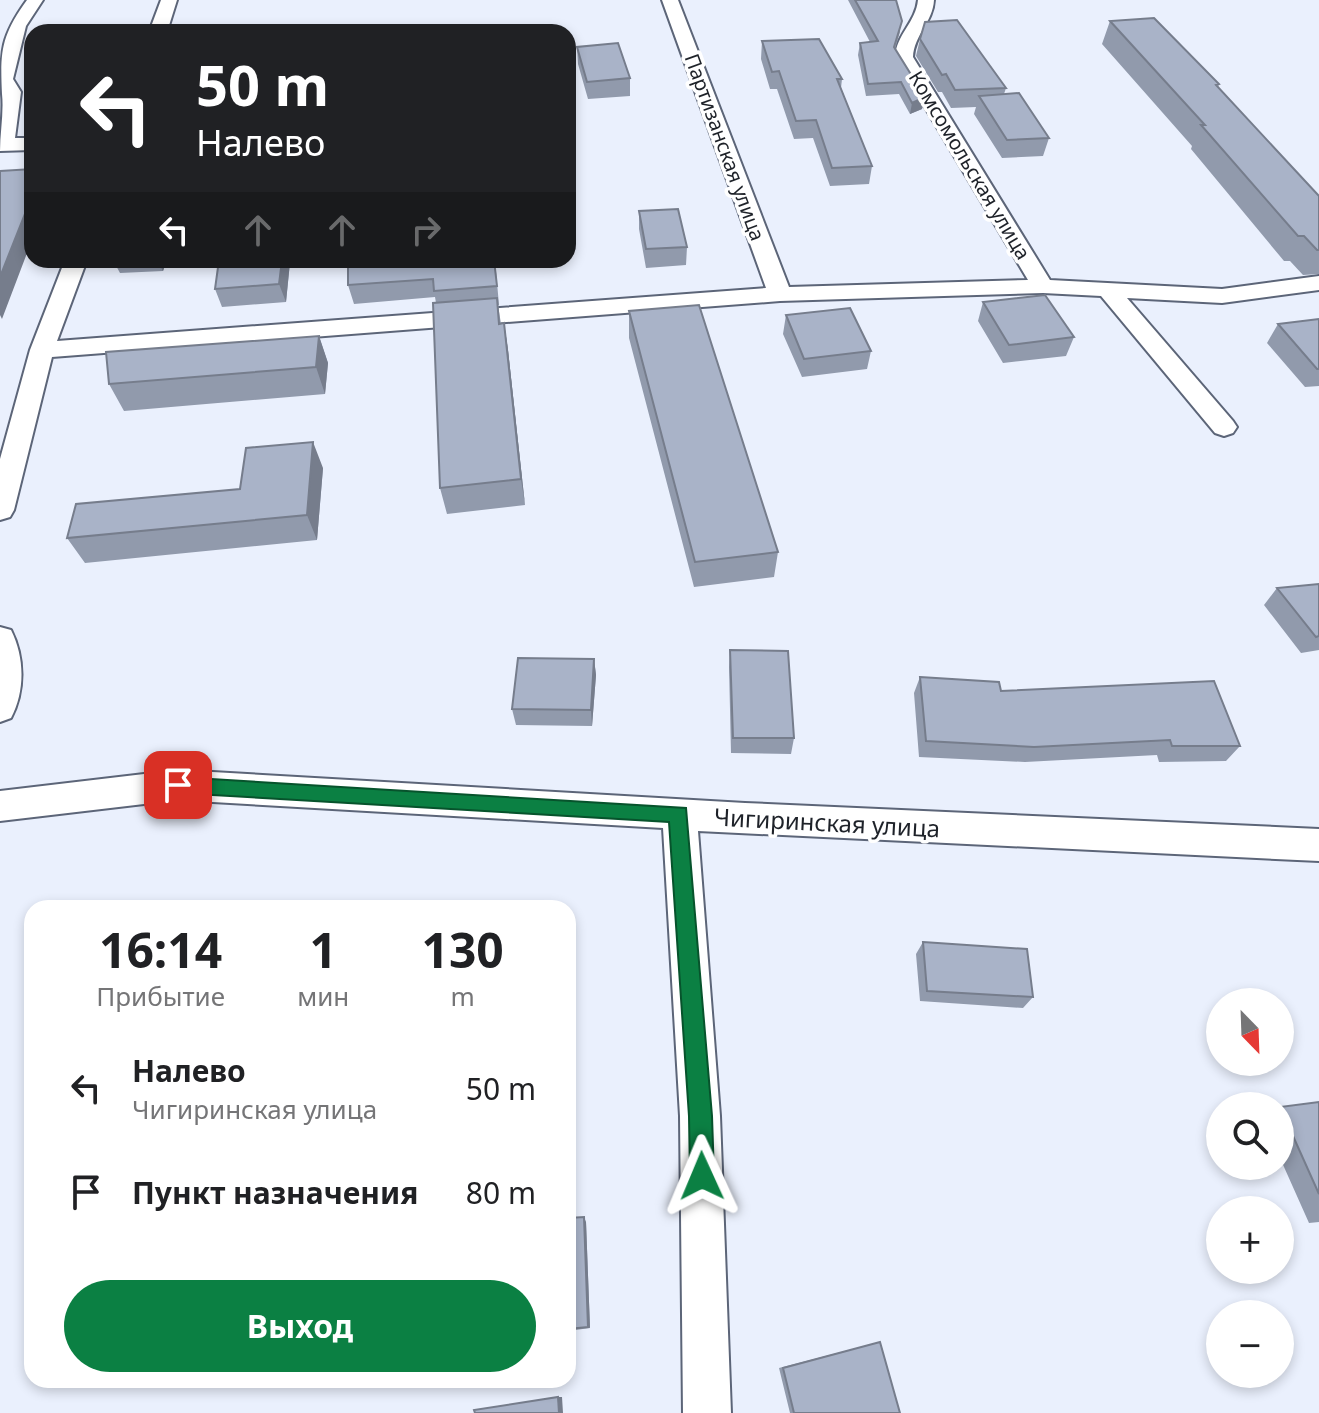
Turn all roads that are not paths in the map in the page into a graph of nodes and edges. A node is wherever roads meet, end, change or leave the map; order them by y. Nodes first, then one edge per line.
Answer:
1 (35, 0) edge
2 (169, 0) edge
3 (670, 0) edge
4 (926, 0) edge
5 (161, 24) edge
6 (24, 91) edge
7 (12, 92) junction
8 (2, 144) edge
9 (24, 144) edge
10 (73, 268) edge
11 (1319, 283) edge
12 (1043, 286) junction
13 (1109, 291) junction
14 (780, 294) junction
15 (42, 350) junction
16 (1224, 427) dead end
17 (0, 510) edge
18 (0, 639) edge
19 (0, 709) edge
20 (0, 806) edge
21 (679, 814) junction
22 (1319, 845) edge
23 (707, 1413) edge

1 - 7 street
2 - 5 street
3 - 14 street, Партизанская улица
4 - 12 street, Комсомольская улица
6 - 7 street
7 - 8 street
8 - 9 street
10 - 15 street
11 - 13 street
12 - 13 street
12 - 14 street
13 - 16 street
14 - 15 street
15 - 17 street
18 - 19 street
20 - 21 street, Чигиринская улица
21 - 22 street, Чигиринская улица
21 - 23 street

